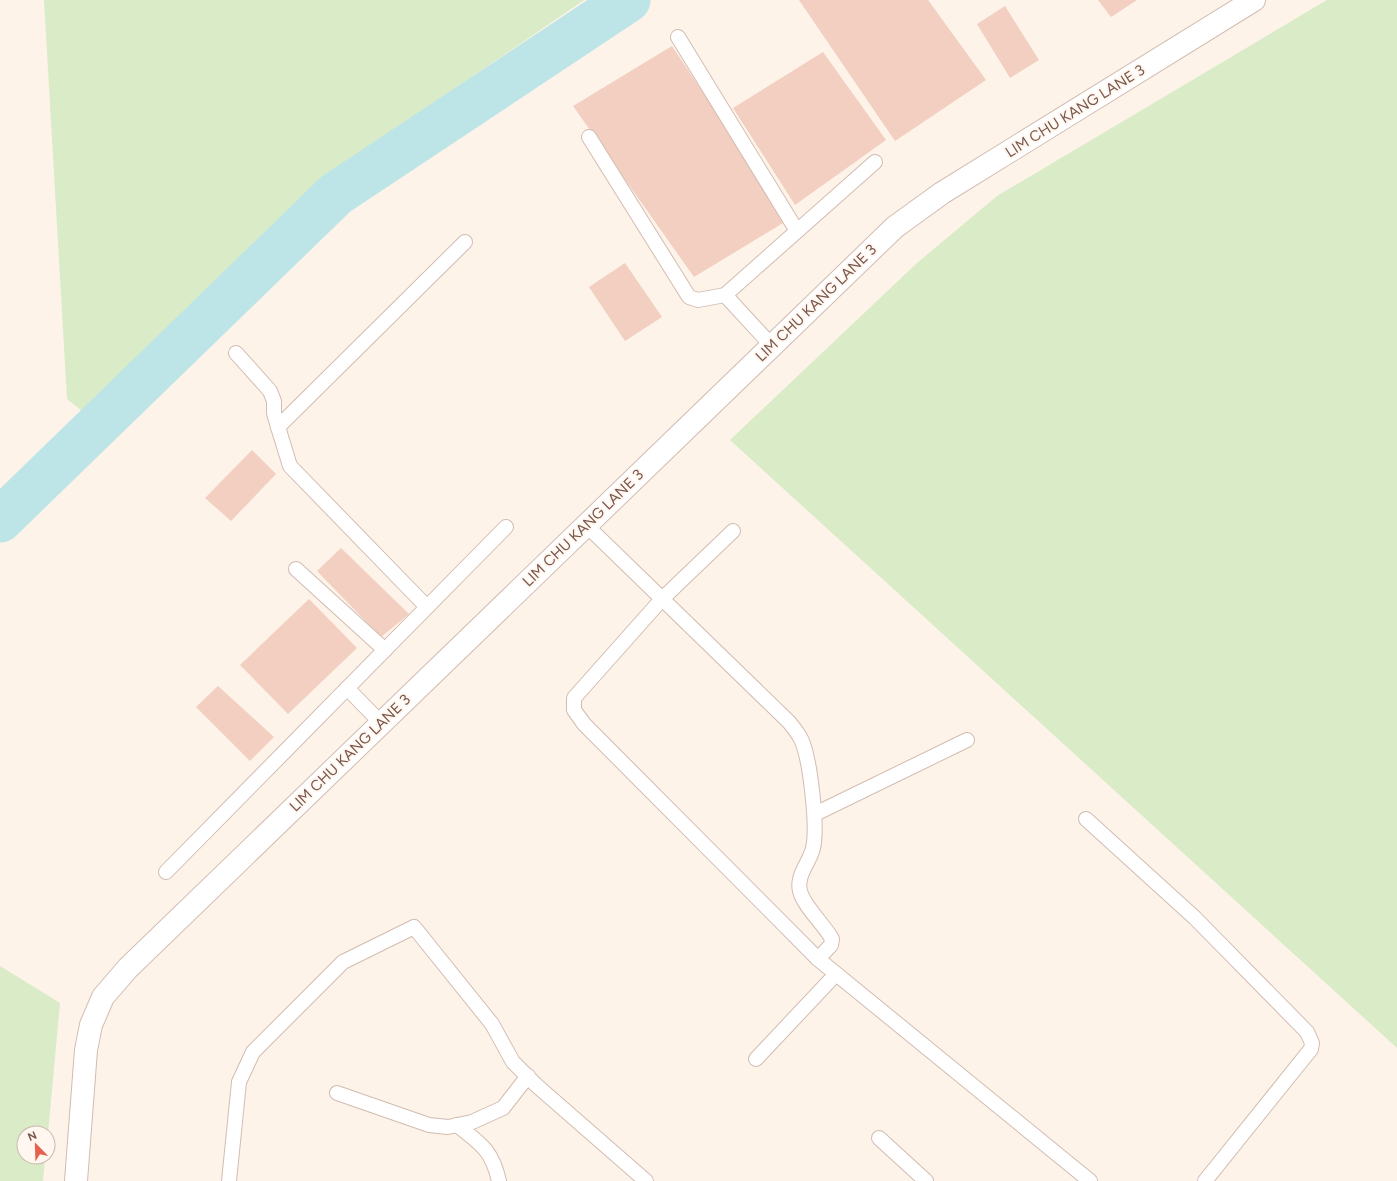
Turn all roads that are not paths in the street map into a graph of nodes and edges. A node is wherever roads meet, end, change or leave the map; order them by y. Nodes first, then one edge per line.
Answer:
1 (1254, 0) edge
2 (1229, 6) edge
3 (678, 37) dead end
4 (589, 137) dead end
5 (875, 162) dead end
6 (797, 231) junction
7 (465, 242) dead end
8 (725, 294) junction
9 (772, 346) junction
10 (236, 353) dead end
11 (278, 427) junction
12 (586, 525) junction
13 (506, 527) dead end
14 (733, 531) dead end
15 (296, 569) dead end
16 (662, 599) junction
17 (427, 607) junction
18 (385, 650) junction
19 (347, 688) junction
20 (381, 723) junction
21 (967, 740) dead end
22 (815, 814) junction
23 (1086, 819) dead end
24 (166, 872) dead end
25 (818, 959) junction
26 (836, 974) junction
27 (756, 1059) dead end
28 (528, 1076) junction
29 (337, 1093) dead end
30 (457, 1125) junction
31 (879, 1138) dead end
32 (76, 1181) edge
33 (229, 1181) edge
34 (499, 1181) edge
35 (646, 1181) edge
36 (926, 1181) edge
37 (1090, 1181) edge
38 (1205, 1181) edge

1 - 2 street, LIM CHU KANG LANE 3
2 - 9 street, LIM CHU KANG LANE 3
3 - 6 lane
4 - 8 lane
5 - 6 lane
6 - 8 lane
7 - 11 lane
8 - 9 lane
9 - 12 street, LIM CHU KANG LANE 3
10 - 11 lane
11 - 17 lane
12 - 16 lane
12 - 20 street, LIM CHU KANG LANE 3
13 - 17 lane
14 - 16 lane
15 - 18 lane
16 - 22 lane
16 - 25 lane
17 - 18 lane
18 - 19 lane
19 - 20 lane
19 - 24 lane
20 - 32 street, LIM CHU KANG LANE 3
21 - 22 lane
22 - 25 lane
23 - 38 lane
25 - 26 lane
26 - 27 lane
26 - 37 lane
28 - 30 lane
28 - 33 lane
28 - 35 lane
29 - 30 lane
30 - 34 lane
31 - 36 lane

